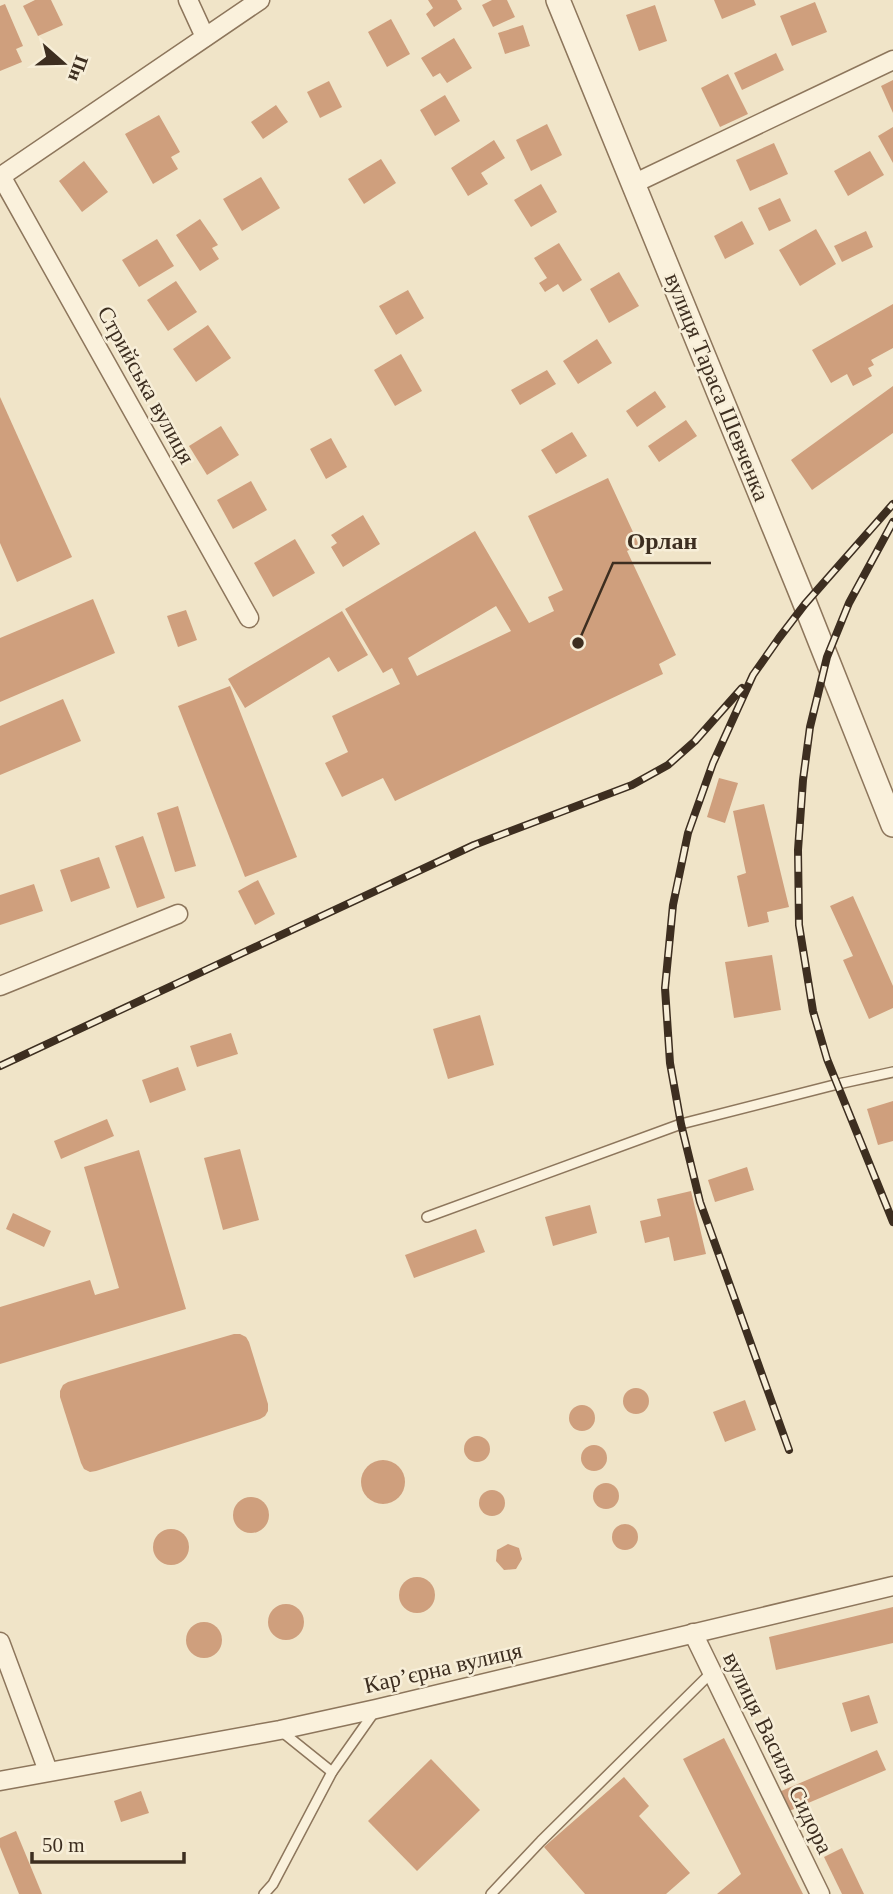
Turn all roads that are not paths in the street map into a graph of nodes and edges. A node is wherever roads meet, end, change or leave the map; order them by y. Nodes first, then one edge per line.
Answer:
1 (188, 0) edge
2 (260, 0) edge
3 (558, 0) edge
4 (205, 37) junction
5 (893, 60) edge
6 (1, 176) edge
7 (633, 184) junction
8 (248, 618) dead end
9 (893, 825) edge
10 (178, 914) dead end
11 (0, 986) edge
12 (893, 1072) edge
13 (427, 1217) dead end
14 (893, 1586) edge
15 (693, 1633) junction
16 (0, 1642) edge
17 (712, 1672) junction
18 (376, 1709) junction
19 (280, 1730) junction
20 (48, 1771) junction
21 (332, 1772) junction
22 (0, 1780) edge
23 (264, 1894) edge
24 (491, 1894) edge
25 (820, 1894) edge

1 - 4 street
2 - 4 street
3 - 7 street, вулиця Тараса Шевченка
4 - 6 street
5 - 7 street
6 - 8 street, Стрийська вулиця
7 - 9 street, вулиця Тараса Шевченка
10 - 11 street
12 - 13 lane
14 - 15 street, Карʼєрна вулиця
15 - 17 street, вулиця Василя Сидора
15 - 18 street, Карʼєрна вулиця
16 - 20 street
17 - 24 lane
17 - 25 street, вулиця Василя Сидора
18 - 19 street, Карʼєрна вулиця
18 - 21 lane
19 - 20 street, Карʼєрна вулиця
19 - 21 lane
20 - 22 street, Карʼєрна вулиця
21 - 23 lane

